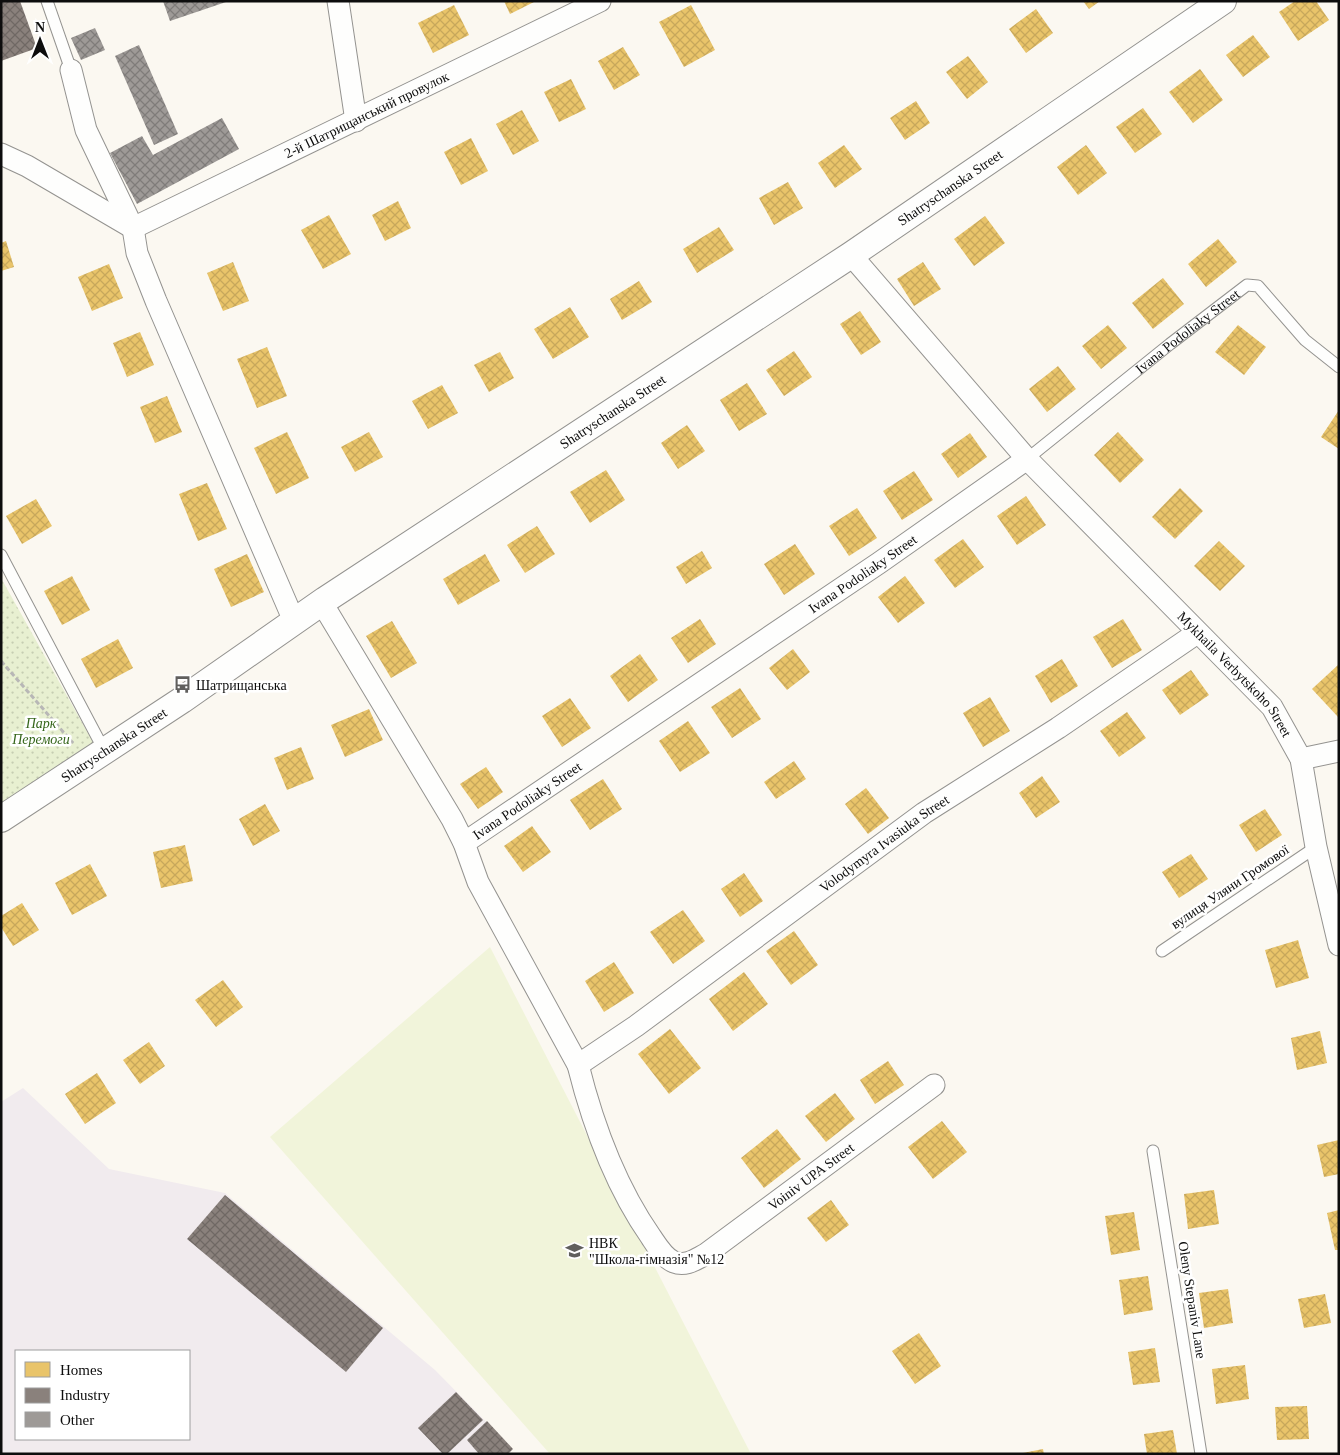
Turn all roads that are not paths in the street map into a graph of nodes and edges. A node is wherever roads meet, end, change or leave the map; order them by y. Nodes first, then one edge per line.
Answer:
1 (47, 1) edge
2 (338, 1) edge
3 (600, 1) edge
4 (1223, 1) edge
5 (71, 70) joint
6 (356, 121) junction
7 (1, 154) edge
8 (133, 228) junction
9 (851, 255) junction
10 (1339, 368) edge
11 (1027, 459) junction
12 (1, 555) edge
13 (322, 603) junction
14 (294, 621) junction
15 (1197, 633) junction
16 (1339, 751) edge
17 (95, 756) junction
18 (1301, 759) junction
19 (1, 819) edge
20 (464, 843) junction
21 (1316, 847) junction
22 (1339, 945) edge
23 (1162, 951) dead end
24 (578, 1065) junction
25 (934, 1085) dead end
26 (1153, 1150) dead end
27 (1202, 1454) edge

1 - 5 lane
2 - 6 street
3 - 6 street, 2-й Шатрищанський провулок
4 - 9 street, Shatryschanska Street
5 - 8 street
6 - 8 street, 2-й Шатрищанський провулок
7 - 8 street
8 - 14 street
9 - 11 street, Mykhaila Verbytskoho Street
9 - 13 street, Shatryschanska Street
10 - 11 lane, Ivana Podoliaky Street
11 - 15 street, Mykhaila Verbytskoho Street
11 - 20 street, Ivana Podoliaky Street
12 - 17 lane
13 - 14 street, Shatryschanska Street
13 - 20 street
14 - 17 street, Shatryschanska Street
15 - 18 street, Mykhaila Verbytskoho Street
15 - 24 street, Volodymyra Ivasiuka Street
16 - 18 street
17 - 19 street, Shatryschanska Street
18 - 21 street, Mykhaila Verbytskoho Street
20 - 24 street
21 - 22 street, Mykhaila Verbytskoho Street
21 - 23 lane, вулиця Уляни Громової
24 - 25 street, Voiniv UPA Street
26 - 27 lane, Oleny Stepaniv Lane

